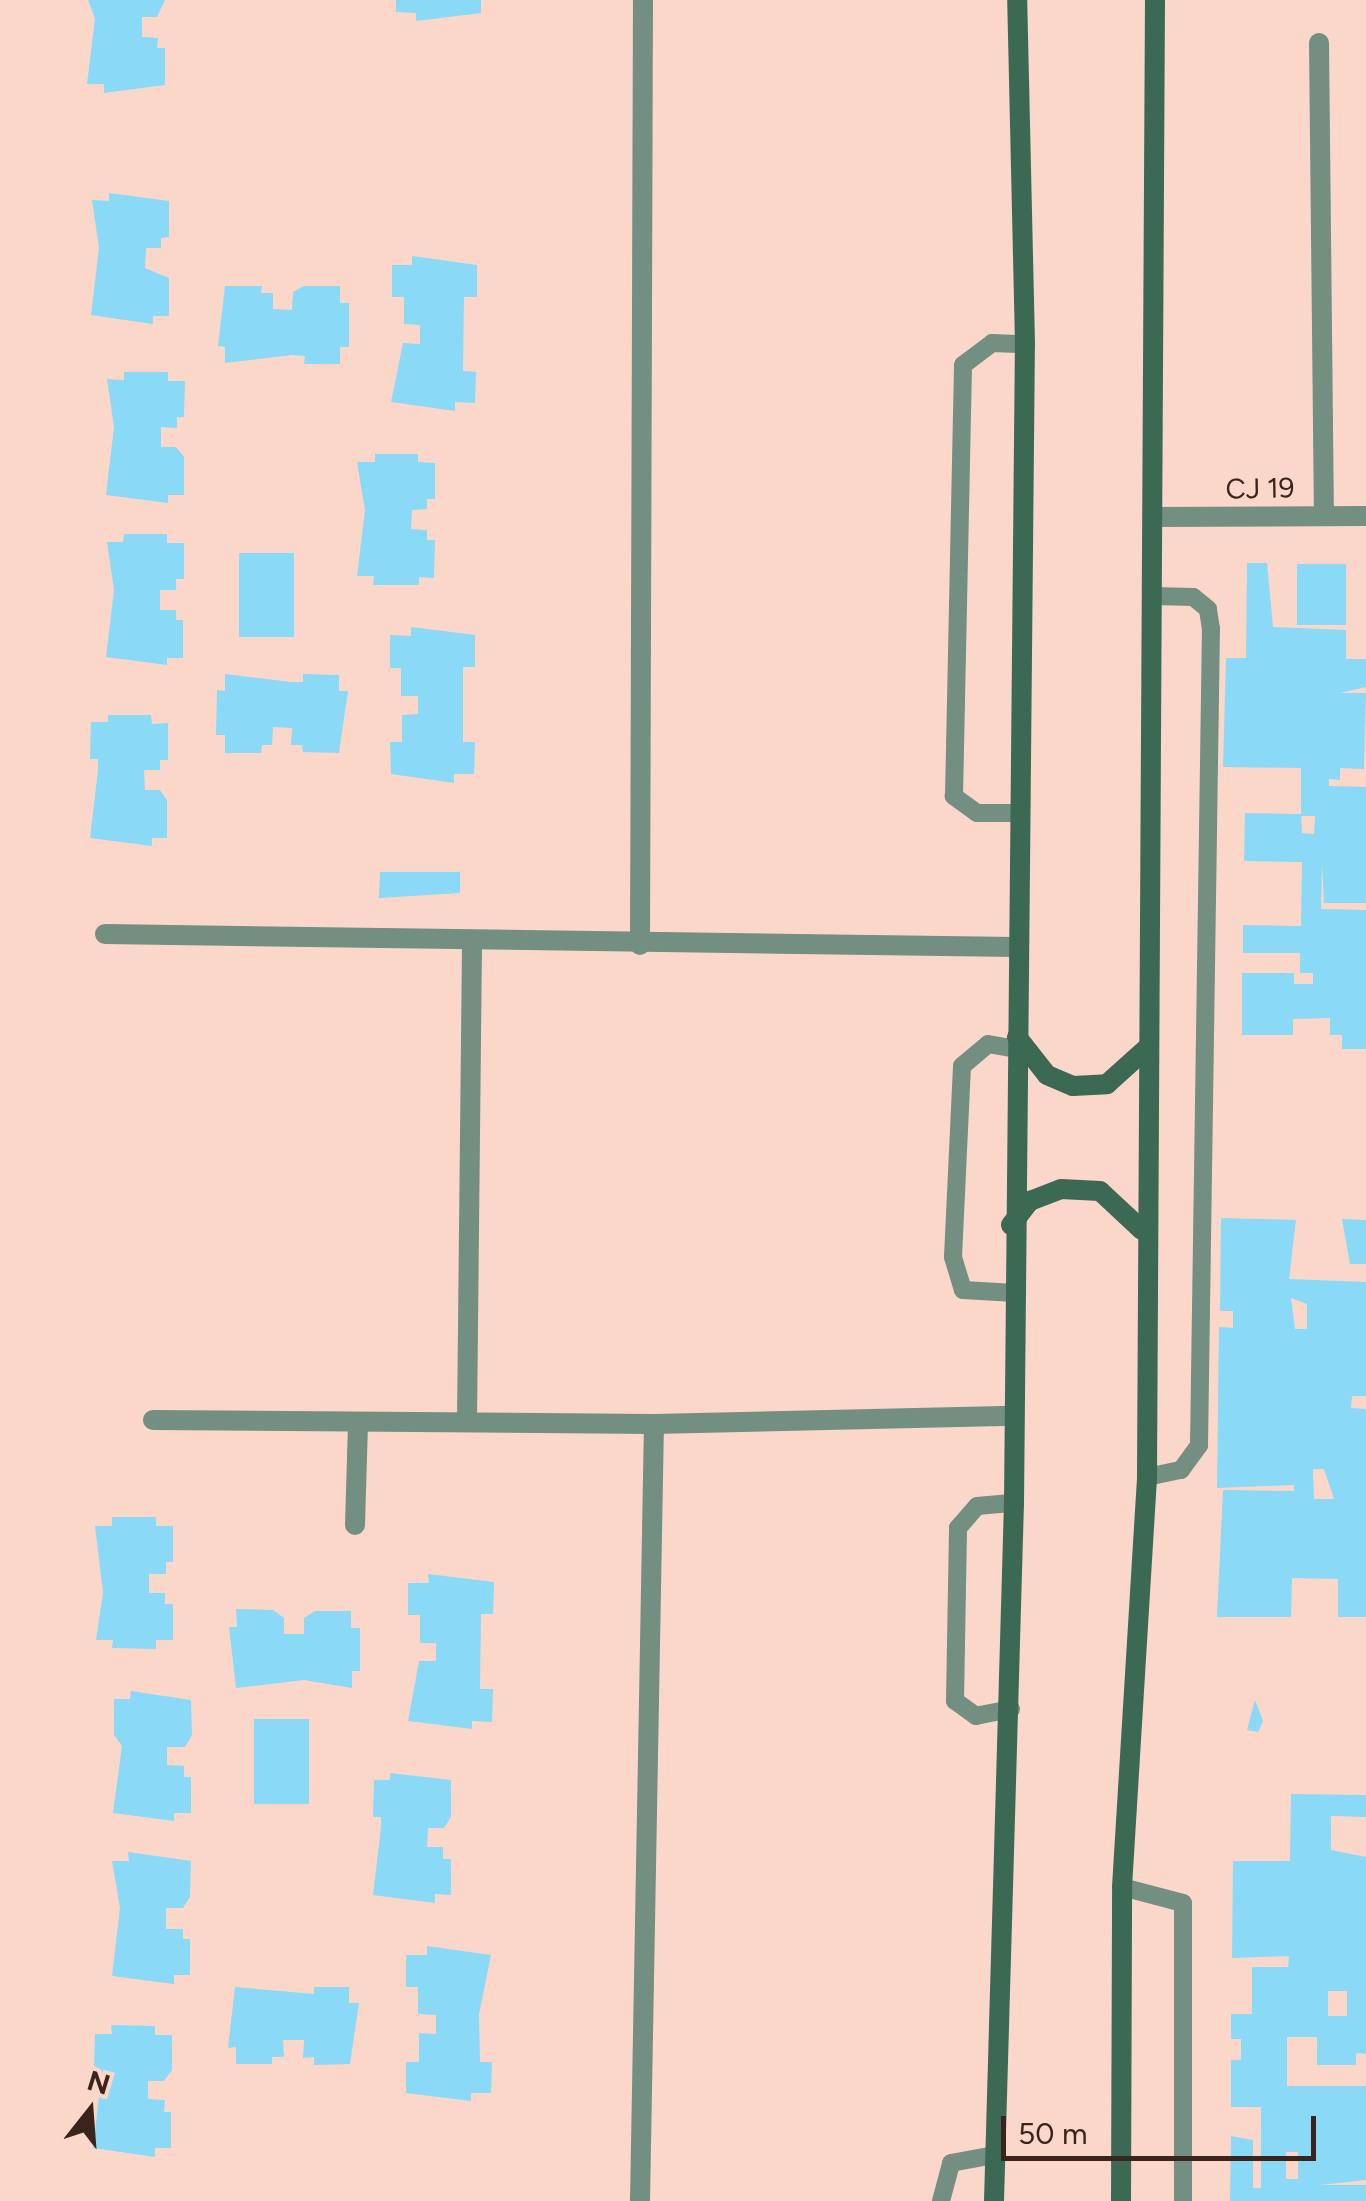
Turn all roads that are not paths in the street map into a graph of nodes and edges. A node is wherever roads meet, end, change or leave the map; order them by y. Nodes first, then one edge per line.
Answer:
1 (643, 0) edge
2 (1017, 0) edge
3 (1154, 0) edge
4 (1319, 43) dead end
5 (1024, 344) junction
6 (1324, 514) junction
7 (1366, 516) edge
8 (1154, 517) junction
9 (1154, 596) junction
10 (1016, 813) junction
11 (105, 934) dead end
12 (472, 942) junction
13 (640, 945) junction
14 (1016, 947) junction
15 (1016, 1042) junction
16 (1147, 1048) junction
17 (1011, 1225) junction
18 (1142, 1230) junction
19 (1015, 1293) junction
20 (1014, 1416) junction
21 (153, 1420) dead end
22 (358, 1422) junction
23 (468, 1422) junction
24 (654, 1424) junction
25 (1147, 1478) junction
26 (1014, 1503) junction
27 (355, 1525) dead end
28 (1011, 1709) junction
29 (1122, 1888) junction
30 (994, 2155) junction
31 (640, 2201) edge
32 (941, 2201) edge
33 (994, 2201) edge
34 (1121, 2201) edge
35 (1182, 2201) edge

1 - 13 street
2 - 5 main road
3 - 8 main road
4 - 6 street
5 - 10 main road
5 - 10 lane
6 - 7 street, CJ 19
6 - 8 street, CJ 19
8 - 9 main road
9 - 16 main road
9 - 25 lane
10 - 14 main road
11 - 12 street
12 - 13 street
12 - 23 street
13 - 14 street
14 - 15 main road
15 - 16 main road
15 - 17 main road
15 - 19 lane
16 - 18 main road
17 - 18 main road
17 - 19 main road
18 - 25 main road
19 - 20 main road
20 - 24 street
20 - 26 main road
21 - 22 street
22 - 23 street
22 - 27 street
23 - 24 street
24 - 31 street
25 - 29 main road
26 - 28 main road
26 - 28 lane
28 - 30 main road
29 - 34 main road
29 - 35 lane
30 - 32 lane
30 - 33 main road

